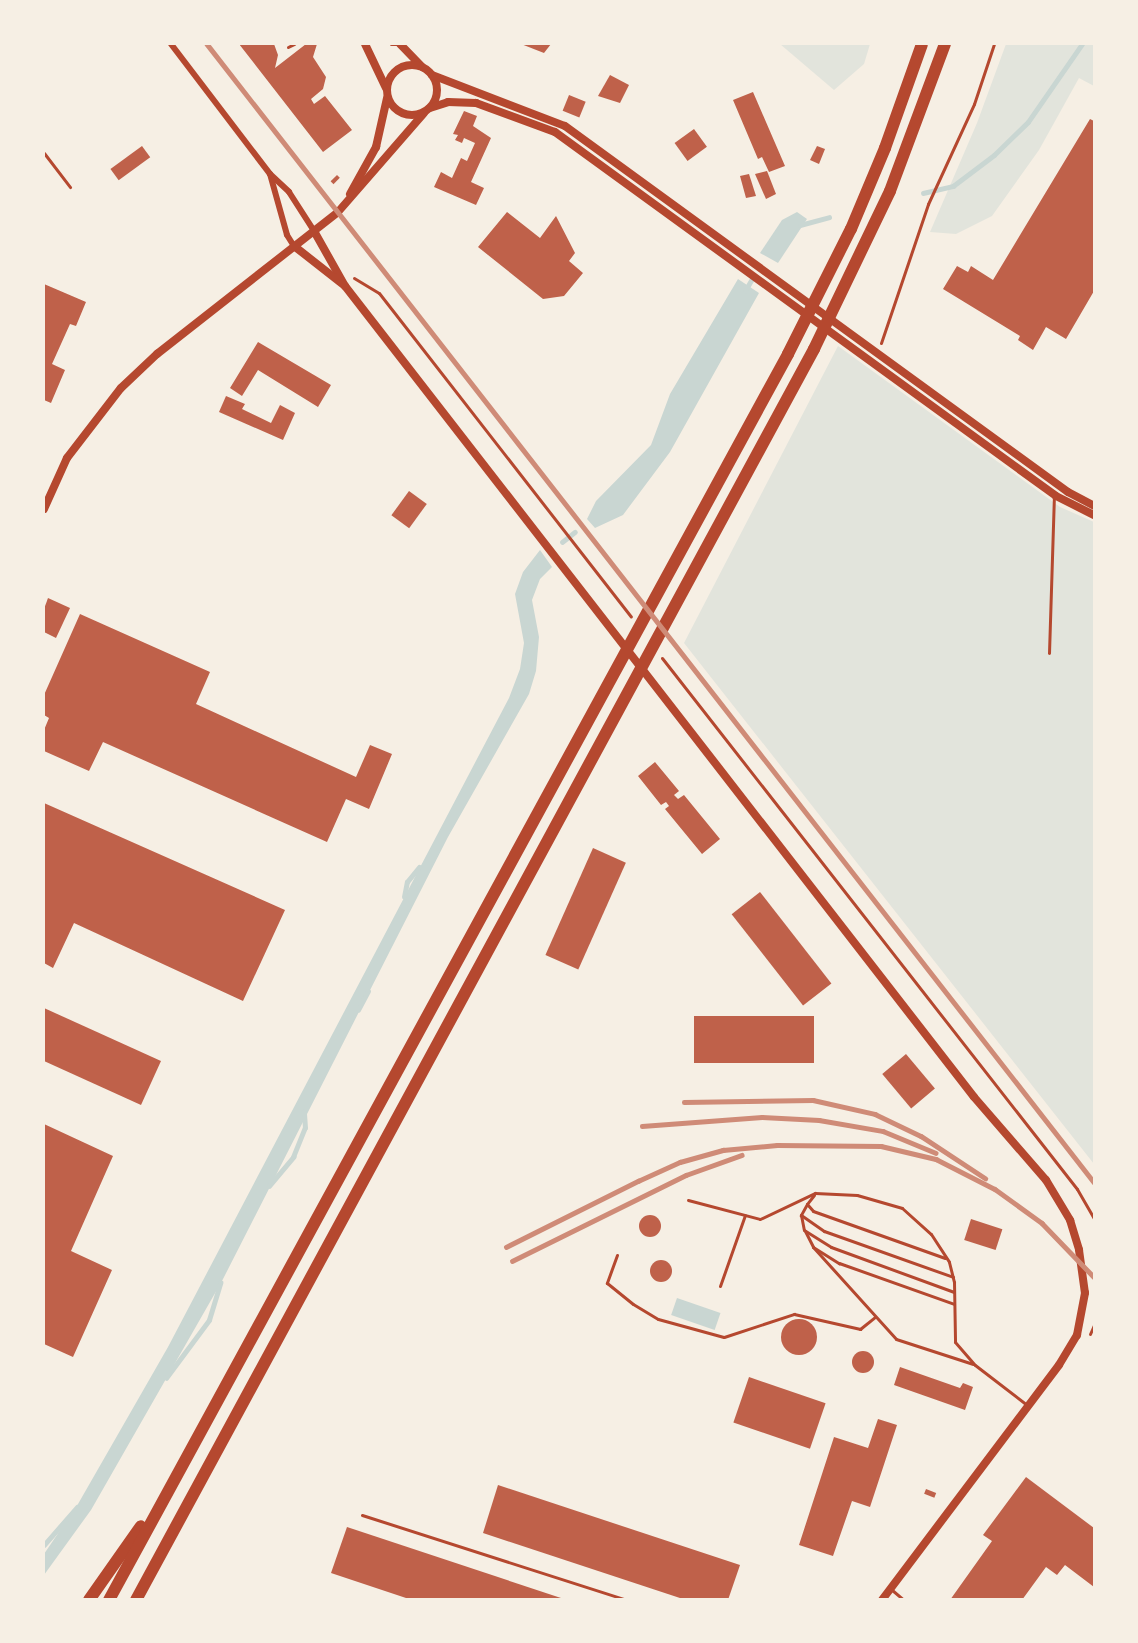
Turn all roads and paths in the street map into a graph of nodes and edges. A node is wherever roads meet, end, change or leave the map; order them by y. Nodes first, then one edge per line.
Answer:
1 (171, 44) edge
2 (294, 44) edge
3 (365, 44) edge
4 (391, 44) edge
5 (398, 44) edge
6 (922, 44) edge
7 (945, 44) edge
8 (994, 44) edge
9 (288, 47) dead end
10 (422, 67) junction
11 (432, 75) junction
12 (387, 93) junction
13 (427, 110) junction
14 (44, 153) edge
15 (270, 174) junction
16 (70, 187) dead end
17 (346, 204) junction
18 (314, 231) junction
19 (294, 246) junction
20 (345, 286) junction
21 (877, 353) junction
22 (1054, 494) junction
23 (1095, 506) edge
24 (44, 509) edge
25 (1095, 515) edge
26 (634, 621) dead end
27 (655, 648) dead end
28 (1049, 653) dead end
29 (815, 1193) junction
30 (688, 1200) dead end
31 (807, 1204) junction
32 (745, 1215) junction
33 (801, 1215) junction
34 (1095, 1220) edge
35 (804, 1230) junction
36 (813, 1247) junction
37 (617, 1255) dead end
38 (946, 1258) junction
39 (953, 1277) junction
40 (720, 1286) dead end
41 (954, 1292) junction
42 (954, 1304) junction
43 (875, 1317) junction
44 (975, 1365) junction
45 (1028, 1406) junction
46 (182, 1465) junction
47 (362, 1515) dead end
48 (890, 1589) junction
49 (89, 1599) edge
50 (109, 1599) edge
51 (136, 1599) edge
52 (626, 1599) edge
53 (882, 1599) edge
54 (904, 1599) edge

1 - 15 street
2 - 9 lane
3 - 12 street
4 - 5 lane
5 - 10 street
6 - 46 highway
7 - 51 highway
8 - 21 path
10 - 11 street
10 - 12 street
11 - 13 street
11 - 21 street
12 - 13 street
12 - 17 street
13 - 17 street
13 - 22 street
14 - 16 lane
15 - 18 street
15 - 19 street
17 - 18 street
18 - 19 street
18 - 20 street
19 - 20 street
19 - 24 street
20 - 26 path
20 - 45 street
21 - 23 street
22 - 25 street
22 - 28 lane
27 - 34 path
29 - 31 lane
29 - 32 lane
29 - 38 lane
30 - 32 lane
31 - 33 lane
31 - 38 lane
32 - 40 lane
33 - 35 lane
33 - 39 lane
35 - 36 lane
35 - 41 lane
36 - 42 lane
36 - 43 lane
37 - 43 lane
38 - 39 lane
39 - 41 lane
41 - 42 lane
42 - 44 lane
43 - 44 lane
44 - 45 lane
45 - 48 street
46 - 49 highway
46 - 50 highway
47 - 52 lane
48 - 53 street
48 - 54 lane

